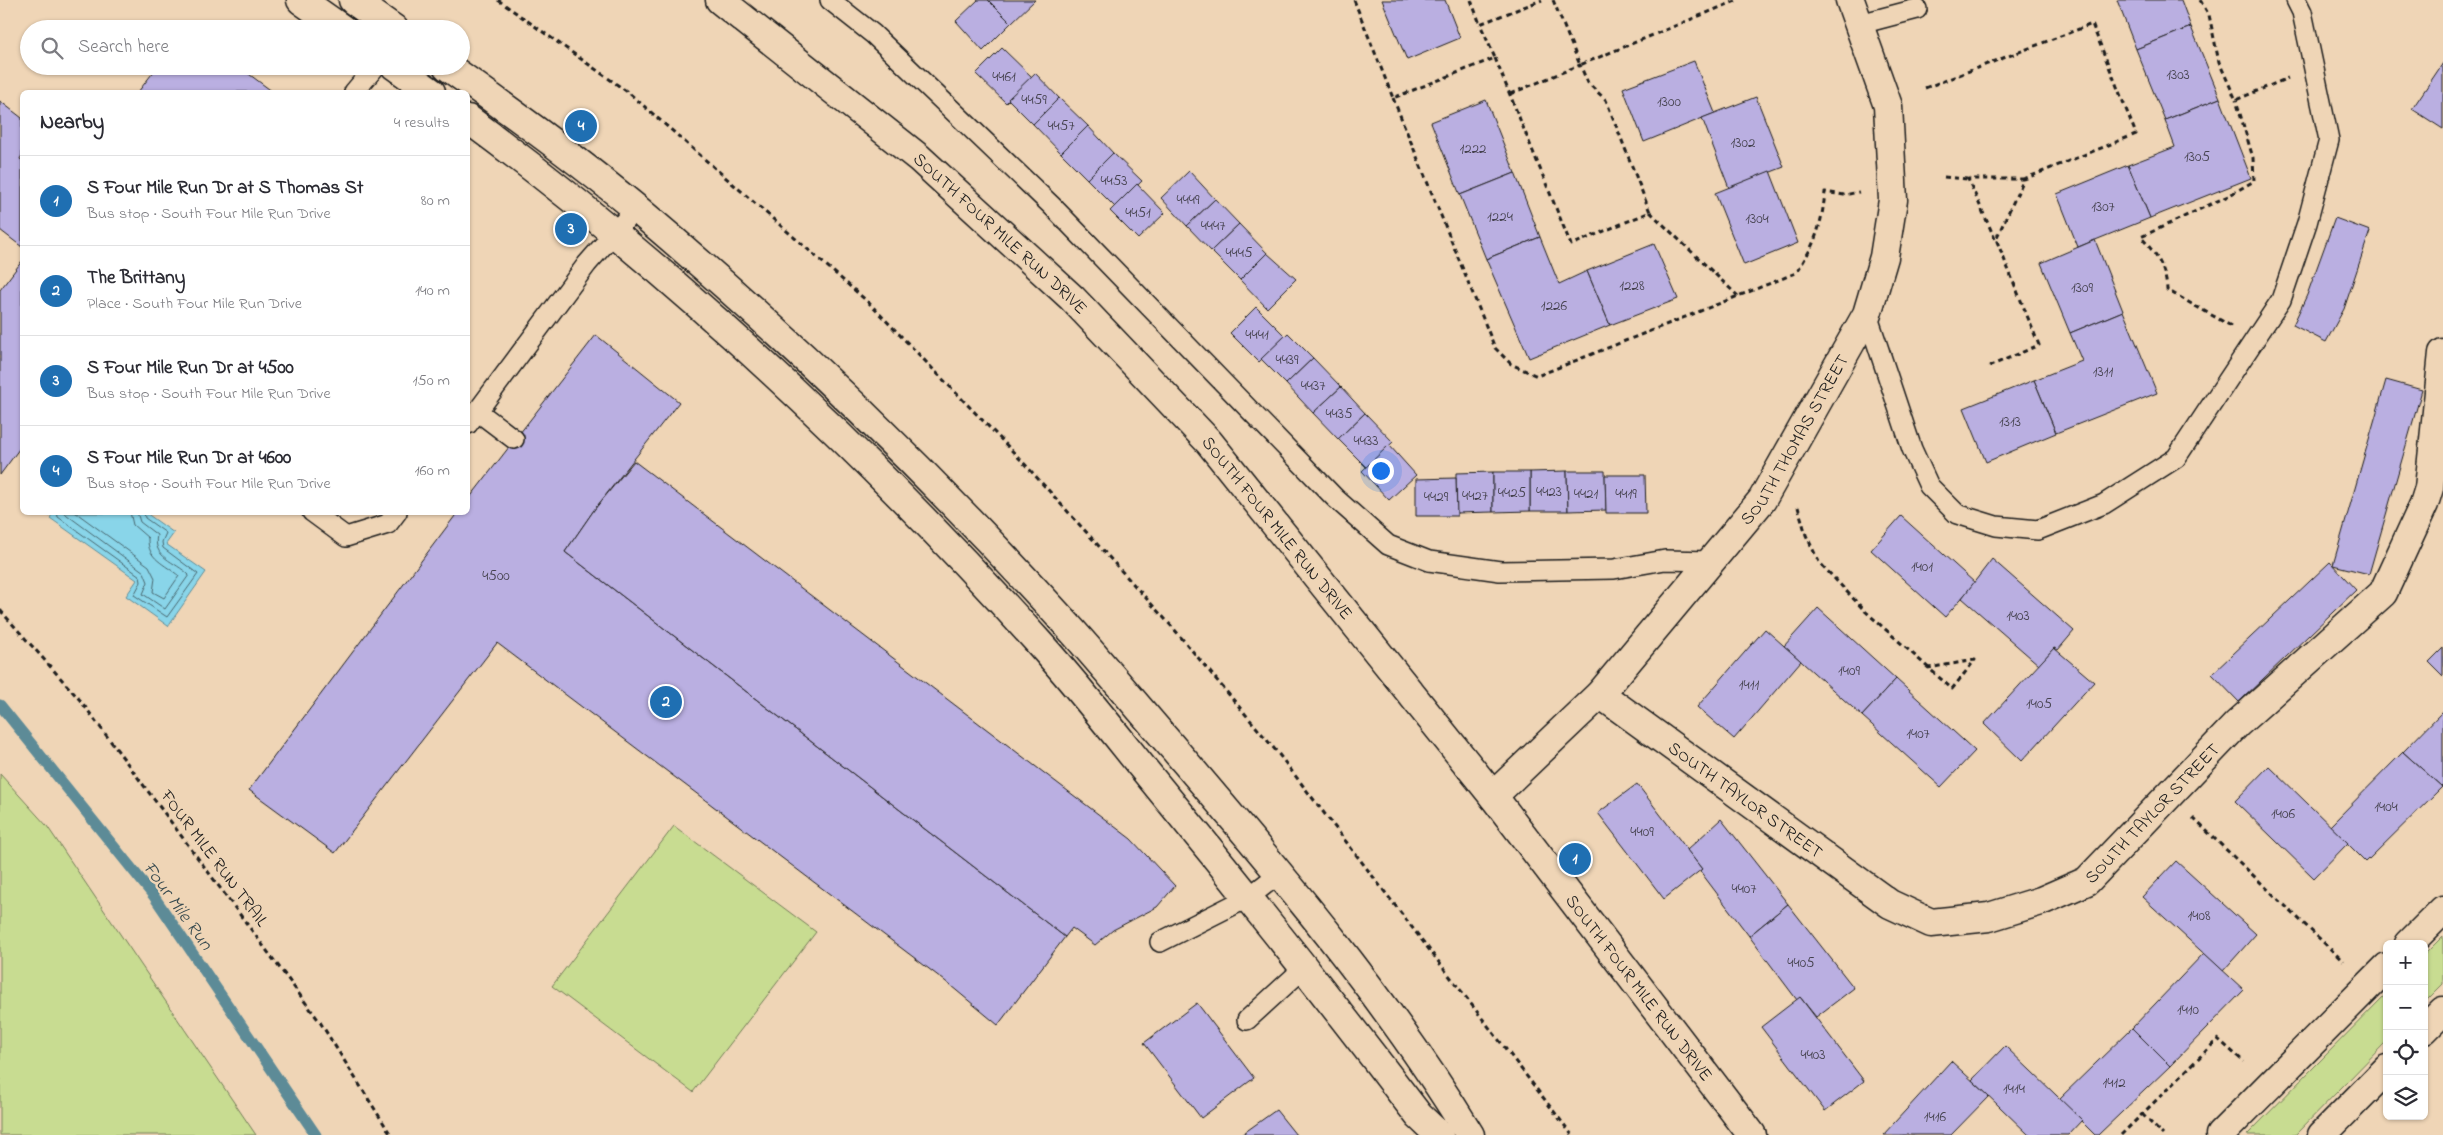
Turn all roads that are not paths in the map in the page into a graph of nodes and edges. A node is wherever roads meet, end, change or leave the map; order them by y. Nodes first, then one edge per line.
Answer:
1 (301, 0) edge
2 (353, 0) edge
3 (720, 0) edge
4 (830, 0) edge
5 (2296, 0) edge
6 (1917, 8) dead end
7 (1855, 12) edge
8 (329, 20) edge
9 (381, 20) edge
10 (368, 75) edge
11 (407, 75) edge
12 (459, 75) edge
13 (356, 90) edge
14 (428, 90) edge
15 (470, 120) edge
16 (636, 208) junction
17 (613, 234) junction
18 (1867, 314) junction
19 (2443, 353) edge
20 (472, 418) edge
21 (514, 439) dead end
22 (316, 515) edge
23 (395, 515) edge
24 (1711, 561) junction
25 (1600, 694) junction
26 (1493, 796) junction
27 (1280, 873) junction
28 (1249, 896) junction
29 (2443, 910) edge
30 (2414, 940) edge
31 (1160, 942) dead end
32 (1305, 967) junction
33 (2383, 971) edge
34 (2443, 1011) edge
35 (1247, 1020) dead end
36 (2428, 1026) edge
37 (2383, 1073) edge
38 (1439, 1135) edge
39 (1470, 1135) edge
40 (1752, 1135) edge
41 (2220, 1135) edge
42 (2322, 1135) edge

1 - 8 street
2 - 9 street
3 - 26 street, SOUTH FOUR MILE RUN DRIVE
4 - 24 lane
5 - 18 lane
6 - 7 lane
7 - 18 street, SOUTH THOMAS STREET
10 - 13 lane
11 - 14 street
12 - 16 street
15 - 17 street
16 - 17 lane
16 - 27 street
17 - 20 lane
17 - 28 street
18 - 24 street, SOUTH THOMAS STREET
19 - 25 street, SOUTH TAYLOR STREET
20 - 21 lane
22 - 23 lane
24 - 25 street, SOUTH THOMAS STREET
25 - 26 street, SOUTH THOMAS STREET
26 - 40 street, SOUTH FOUR MILE RUN DRIVE
27 - 28 lane
27 - 39 street
28 - 31 lane
28 - 32 street
29 - 30 street
32 - 35 lane
32 - 38 street
33 - 41 street
34 - 36 street
37 - 42 street

